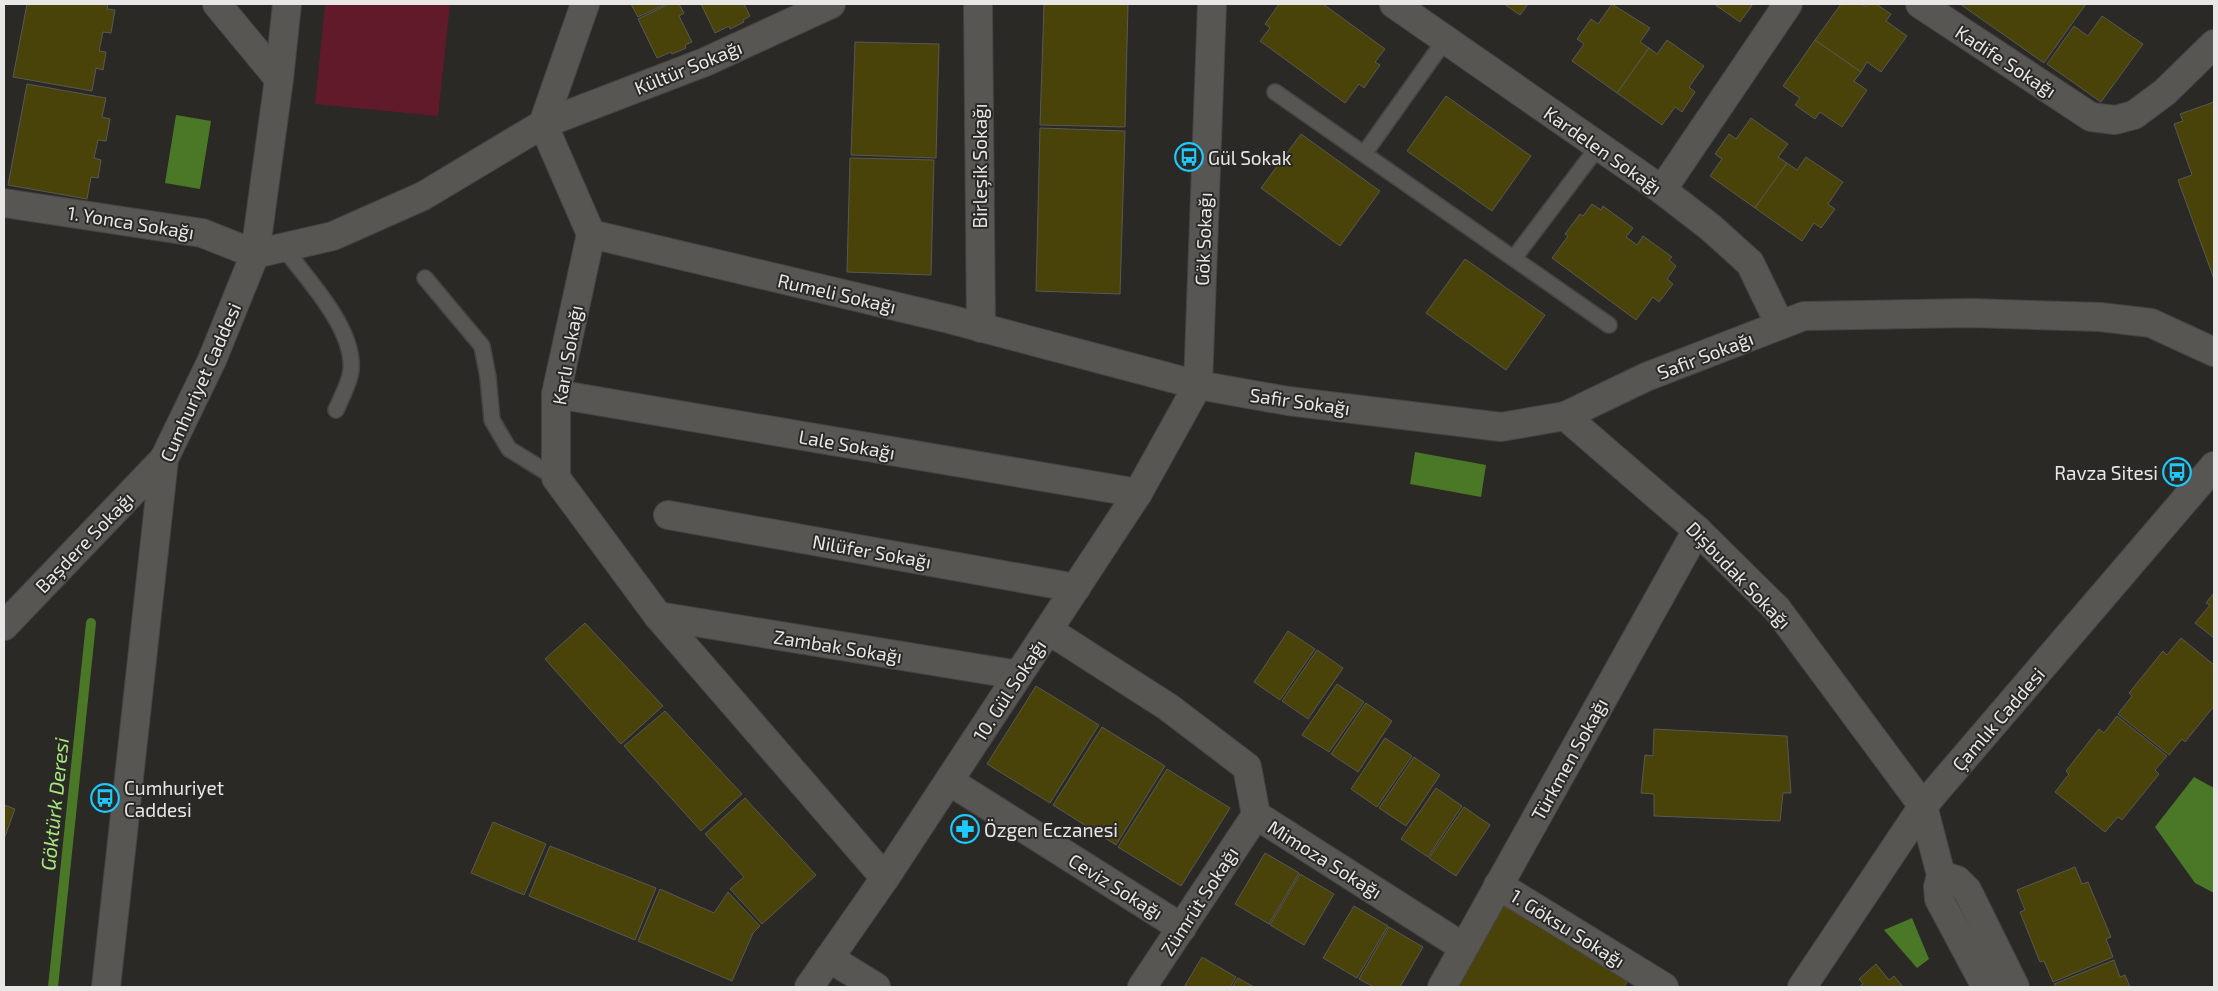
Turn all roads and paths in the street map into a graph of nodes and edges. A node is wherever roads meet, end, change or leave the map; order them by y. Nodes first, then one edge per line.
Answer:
1 (217, 4) edge
2 (286, 4) edge
3 (586, 4) edge
4 (831, 4) edge
5 (978, 4) edge
6 (1212, 4) edge
7 (1394, 4) edge
8 (1788, 4) edge
9 (1920, 4) edge
10 (1445, 40) junction
11 (2214, 44) edge
12 (279, 79) junction
13 (1275, 92) dead end
14 (543, 124) junction
15 (1598, 147) junction
16 (1364, 154) junction
17 (1662, 190) junction
18 (4, 203) edge
19 (591, 234) junction
20 (283, 247) junction
21 (254, 254) junction
22 (1514, 258) junction
23 (425, 278) dead end
24 (1609, 325) dead end
25 (1780, 326) junction
26 (980, 328) junction
27 (2214, 352) edge
28 (1198, 385) junction
29 (556, 394) junction
30 (336, 410) dead end
31 (1565, 416) junction
32 (164, 459) junction
33 (2214, 466) edge
34 (556, 478) junction
35 (1138, 493) junction
36 (668, 516) dead end
37 (1697, 530) junction
38 (1076, 588) junction
39 (658, 616) junction
40 (4, 626) edge
41 (1048, 630) junction
42 (1018, 676) junction
43 (949, 781) junction
44 (1923, 806) junction
45 (1256, 815) junction
46 (1941, 875) junction
47 (885, 878) junction
48 (1498, 886) junction
49 (1182, 928) junction
50 (1463, 947) junction
51 (829, 958) junction
52 (106, 987) edge
53 (809, 987) edge
54 (876, 987) edge
55 (1142, 987) edge
56 (1442, 987) edge
57 (1664, 987) edge
58 (1802, 987) edge
59 (1986, 987) edge
60 (2015, 987) edge

1 - 12 street
2 - 12 street, Cumhuriyet Caddesi
3 - 14 street
4 - 14 street, Kültür Sokağı
5 - 26 street, Birleşik Sokağı
6 - 28 street, Gök Sokağı
7 - 10 street, Kardelen Sokağı
8 - 17 street
9 - 11 street, Kadife Sokağı
10 - 15 street, Kardelen Sokağı
10 - 16 lane
12 - 21 street, Cumhuriyet Caddesi
13 - 16 lane
14 - 19 street
14 - 20 street
15 - 17 street, Kardelen Sokağı
15 - 22 lane
16 - 22 lane
17 - 25 street, Kardelen Sokağı
18 - 21 street, 1. Yonca Sokağı
19 - 26 street, Rumeli Sokağı
19 - 29 street, Karlı Sokağı
20 - 21 street
20 - 30 lane
21 - 32 street, Cumhuriyet Caddesi
22 - 24 lane
23 - 34 lane
25 - 27 street, Safir Sokağı
25 - 31 street, Safir Sokağı
26 - 28 street, Rumeli Sokağı
28 - 31 street, Safir Sokağı
28 - 35 street, 10. Gül Sokağı
29 - 34 street, Karlı Sokağı
29 - 35 street, Lale Sokağı
31 - 37 street, Dişbudak Sokağı
32 - 40 street, Başdere Sokağı
32 - 52 street, Cumhuriyet Caddesi
33 - 44 street, Çamlık Caddesi
34 - 39 street
35 - 38 street, 10. Gül Sokağı
36 - 38 street, Nilüfer Sokağı
37 - 44 street, Dişbudak Sokağı
37 - 48 street, Türkmen Sokağı
38 - 41 street, 10. Gül Sokağı
39 - 42 street, Zambak Sokağı
39 - 47 street
41 - 42 street, 10. Gül Sokağı
41 - 45 street, Mimoza Sokağı
42 - 43 street, 10. Gül Sokağı
43 - 47 street, 10. Gül Sokağı
43 - 49 street, Ceviz Sokağı
44 - 46 street
44 - 58 street, Çamlık Caddesi
45 - 49 street, Zümrüt Sokağı
45 - 50 street, Mimoza Sokağı
46 - 59 street
46 - 60 street
47 - 51 street, 10. Gül Sokağı
48 - 50 street, Türkmen Sokağı
48 - 57 street, 1. Göksu Sokağı
49 - 55 street, Zümrüt Sokağı
50 - 56 street, Türkmen Sokağı
51 - 53 street, 10. Gül Sokağı
51 - 54 street

